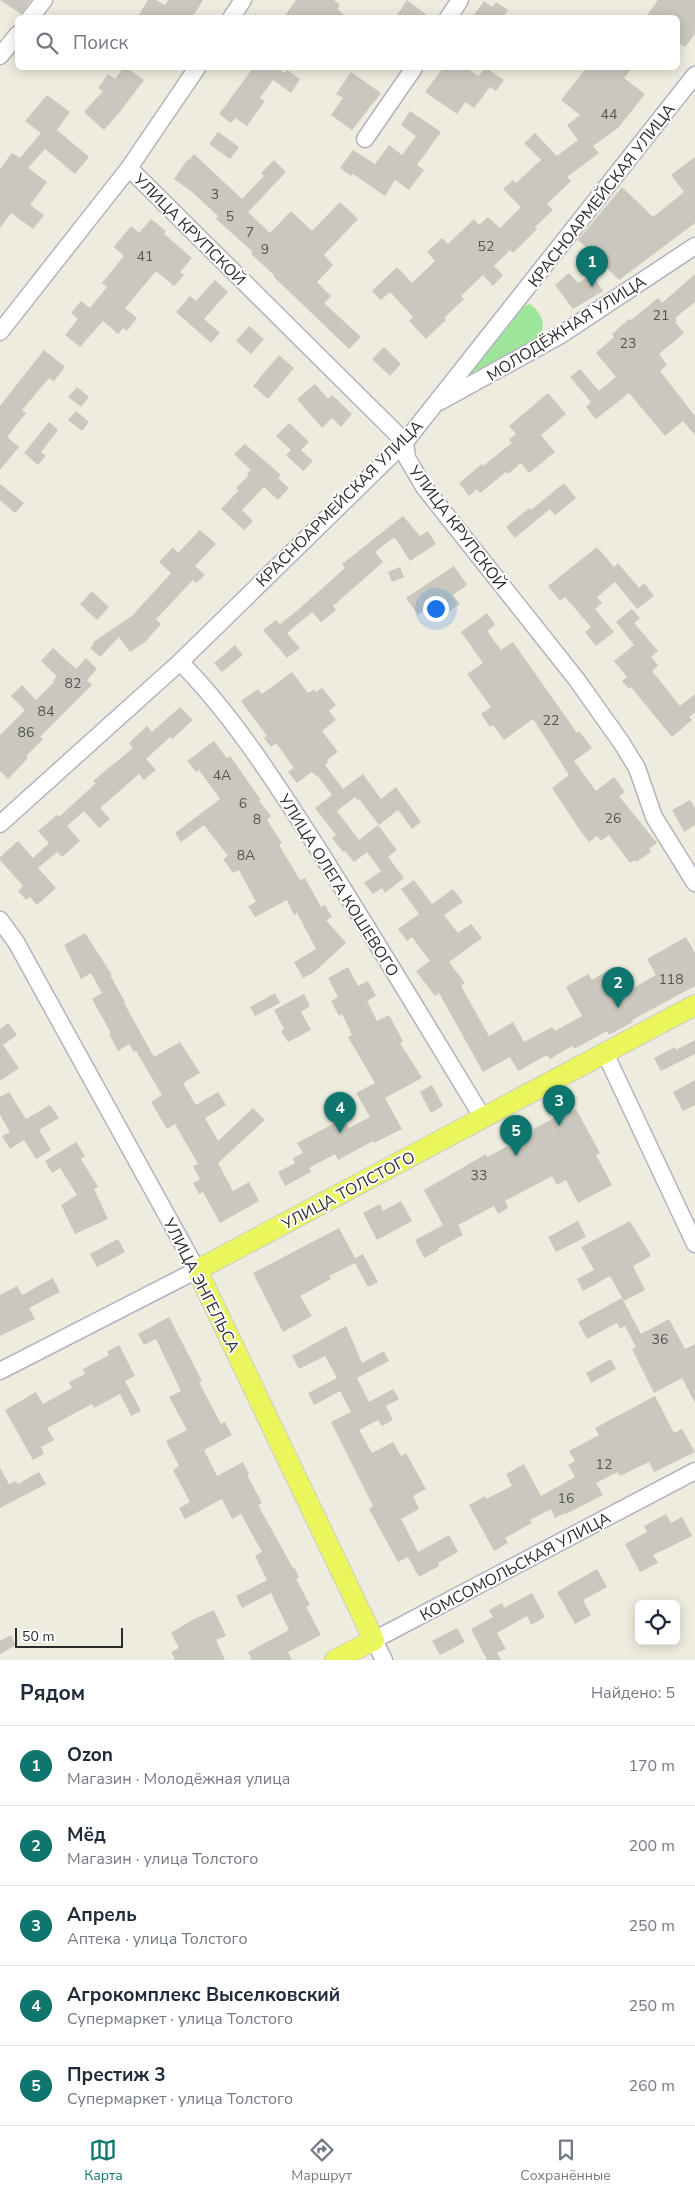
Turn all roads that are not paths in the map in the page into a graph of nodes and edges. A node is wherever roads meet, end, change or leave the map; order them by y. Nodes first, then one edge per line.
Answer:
1 (44, 0) edge
2 (243, 0) edge
3 (460, 0) edge
4 (32, 15) edge
5 (233, 15) edge
6 (450, 15) edge
7 (15, 38) edge
8 (0, 56) edge
9 (196, 70) edge
10 (413, 70) edge
11 (695, 75) edge
12 (365, 139) dead end
13 (129, 168) junction
14 (695, 246) edge
15 (0, 332) edge
16 (435, 405) junction
17 (405, 442) junction
18 (180, 662) junction
19 (0, 824) edge
20 (695, 883) edge
21 (0, 920) edge
22 (695, 1005) edge
23 (605, 1053) junction
24 (483, 1118) junction
25 (695, 1244) edge
26 (197, 1270) junction
27 (0, 1371) edge
28 (695, 1471) edge
29 (374, 1640) junction
30 (335, 1660) edge
31 (384, 1660) edge

1 - 4 street
2 - 5 street
3 - 6 street
7 - 8 street
9 - 13 street
10 - 12 street
11 - 16 street, КРАСНОАРМЕЙСКАЯ УЛИЦА
13 - 15 street
13 - 17 street, УЛИЦА КРУПСКОЙ
14 - 16 street, МОЛОДЁЖНАЯ УЛИЦА
16 - 17 street, КРАСНОАРМЕЙСКАЯ УЛИЦА
17 - 18 street, КРАСНОАРМЕЙСКАЯ УЛИЦА
17 - 20 street, УЛИЦА КРУПСКОЙ
18 - 19 street, КРАСНОАРМЕЙСКАЯ УЛИЦА
18 - 24 street, УЛИЦА ОЛЕГА КОШЕВОГО
21 - 26 street, УЛИЦА ЭНГЕЛЬСА
22 - 23 main road, УЛИЦА ТОЛСТОГО
23 - 24 main road, УЛИЦА ТОЛСТОГО
23 - 25 street
24 - 26 main road, УЛИЦА ТОЛСТОГО
26 - 27 street, УЛИЦА ТОЛСТОГО
26 - 29 main road, УЛИЦА ЭНГЕЛЬСА
28 - 29 street, КОМСОМОЛЬСКАЯ УЛИЦА
29 - 30 main road, КОМСОМОЛЬСКАЯ УЛИЦА
29 - 31 street, УЛИЦА ЭНГЕЛЬСА

